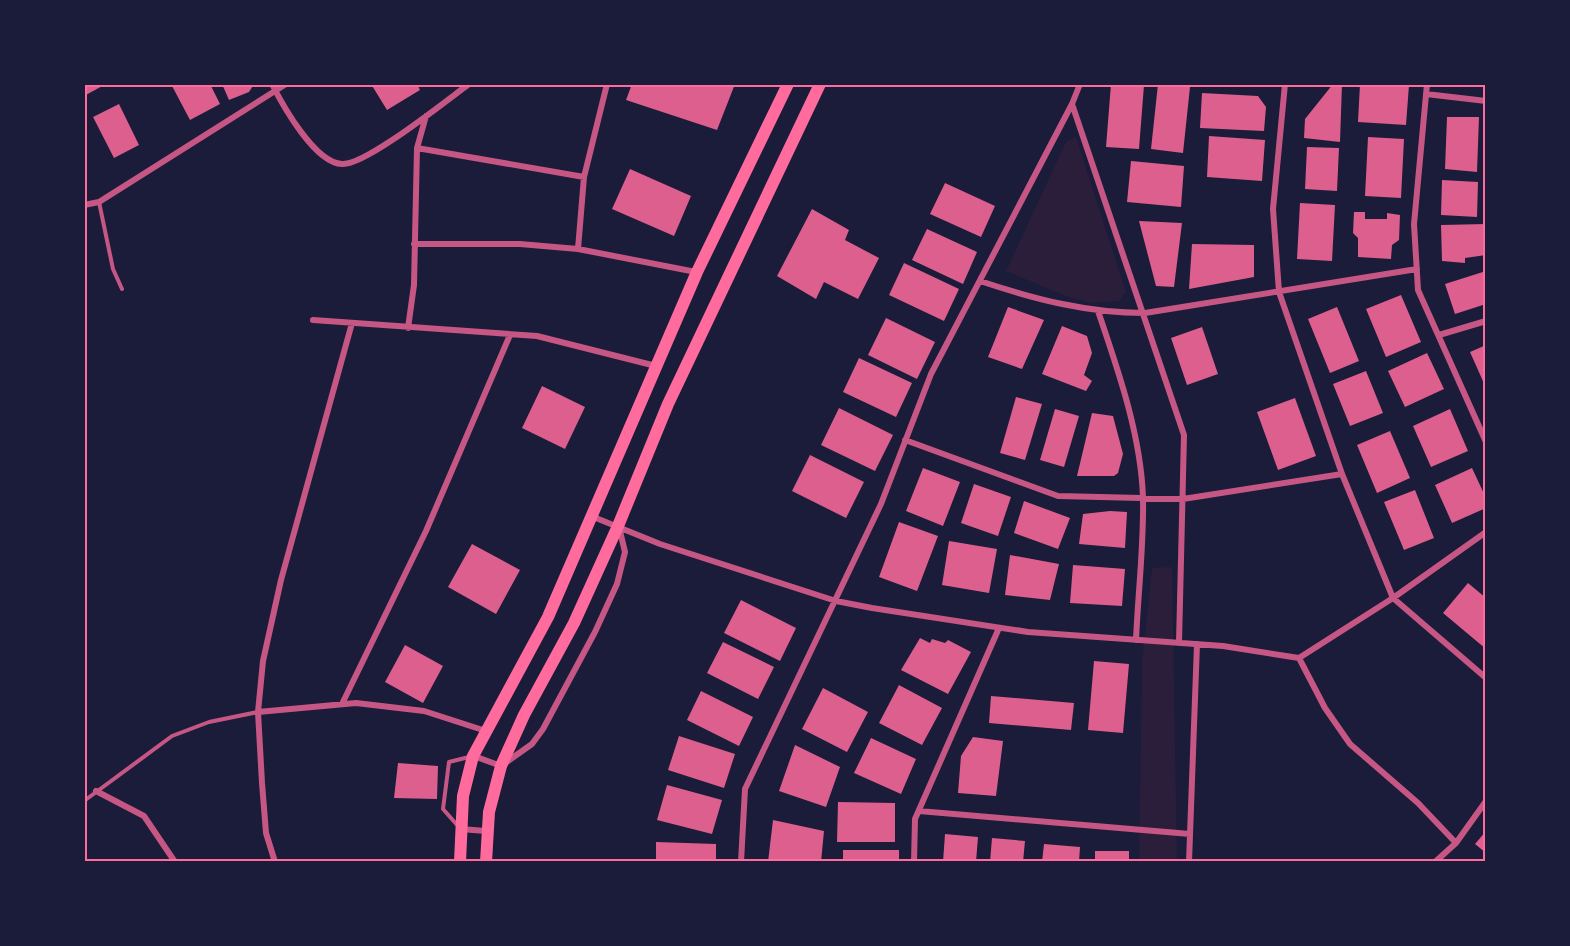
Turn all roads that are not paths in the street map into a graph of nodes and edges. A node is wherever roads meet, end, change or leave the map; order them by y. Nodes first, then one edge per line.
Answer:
1 (286, 84) edge
2 (469, 84) edge
3 (607, 84) edge
4 (788, 84) edge
5 (820, 84) edge
6 (1080, 84) edge
7 (1285, 84) edge
8 (1427, 84) edge
9 (273, 87) edge
10 (1426, 94) junction
11 (1486, 101) edge
12 (1072, 104) junction
13 (426, 116) junction
14 (417, 148) junction
15 (584, 177) junction
16 (99, 202) junction
17 (84, 205) edge
18 (414, 244) junction
19 (578, 249) junction
20 (1417, 269) junction
21 (697, 273) junction
22 (980, 280) junction
23 (122, 289) dead end
24 (1279, 292) junction
25 (1098, 311) junction
26 (1145, 314) junction
27 (313, 320) dead end
28 (1486, 321) edge
29 (352, 323) junction
30 (408, 328) junction
31 (510, 335) junction
32 (1439, 335) junction
33 (656, 366) junction
34 (905, 441) junction
35 (1486, 442) edge
36 (1342, 474) junction
37 (1143, 498) junction
38 (1183, 500) junction
39 (590, 516) junction
40 (618, 526) junction
41 (1486, 532) edge
42 (1393, 598) junction
43 (836, 601) junction
44 (999, 628) junction
45 (1136, 640) junction
46 (1179, 643) junction
47 (1197, 644) junction
48 (1299, 658) junction
49 (1486, 678) edge
50 (342, 704) junction
51 (258, 712) junction
52 (486, 731) junction
53 (473, 756) junction
54 (501, 766) junction
55 (96, 791) junction
56 (84, 801) edge
57 (1486, 801) edge
58 (919, 811) junction
59 (460, 829) junction
60 (486, 831) junction
61 (1190, 834) junction
62 (1456, 843) junction
63 (175, 862) edge
64 (275, 862) edge
65 (460, 862) edge
66 (486, 862) edge
67 (741, 862) edge
68 (914, 862) edge
69 (1189, 862) edge
70 (1436, 862) edge

1 - 9 street
2 - 13 street
3 - 15 street
4 - 21 main road
5 - 40 main road
6 - 12 street
7 - 24 street
8 - 10 street
9 - 13 street
9 - 16 street
10 - 11 street
10 - 20 street
12 - 22 street
12 - 26 street
13 - 14 street
14 - 15 street
14 - 18 street
15 - 19 street
16 - 17 street
16 - 23 lane
18 - 19 street
18 - 30 street
19 - 21 street
20 - 24 street
20 - 32 street
21 - 33 main road
22 - 25 street
22 - 34 street
24 - 26 street
24 - 36 street
25 - 26 street
25 - 37 street
26 - 38 street
27 - 29 street
28 - 32 street
29 - 30 street
29 - 51 street
30 - 31 street
31 - 33 street
31 - 50 street
32 - 35 street
33 - 39 main road
34 - 37 street
34 - 43 street
36 - 38 street
36 - 42 street
37 - 38 street
37 - 45 street
38 - 46 street
39 - 40 street
39 - 52 main road
40 - 43 street
40 - 54 main road
40 - 54 street
41 - 42 street
42 - 48 street
42 - 49 street
43 - 44 street
43 - 67 street
44 - 45 street
44 - 58 street
45 - 46 street
46 - 47 street
47 - 48 street
47 - 61 street
48 - 62 street
50 - 51 street
50 - 52 street
51 - 55 lane
51 - 64 street
52 - 53 main road
53 - 54 street
53 - 59 main road
53 - 59 lane
54 - 60 main road
55 - 56 lane
55 - 63 street
57 - 62 street
58 - 61 street
58 - 68 street
59 - 60 street
59 - 65 main road
60 - 66 main road
61 - 69 street
62 - 70 street

